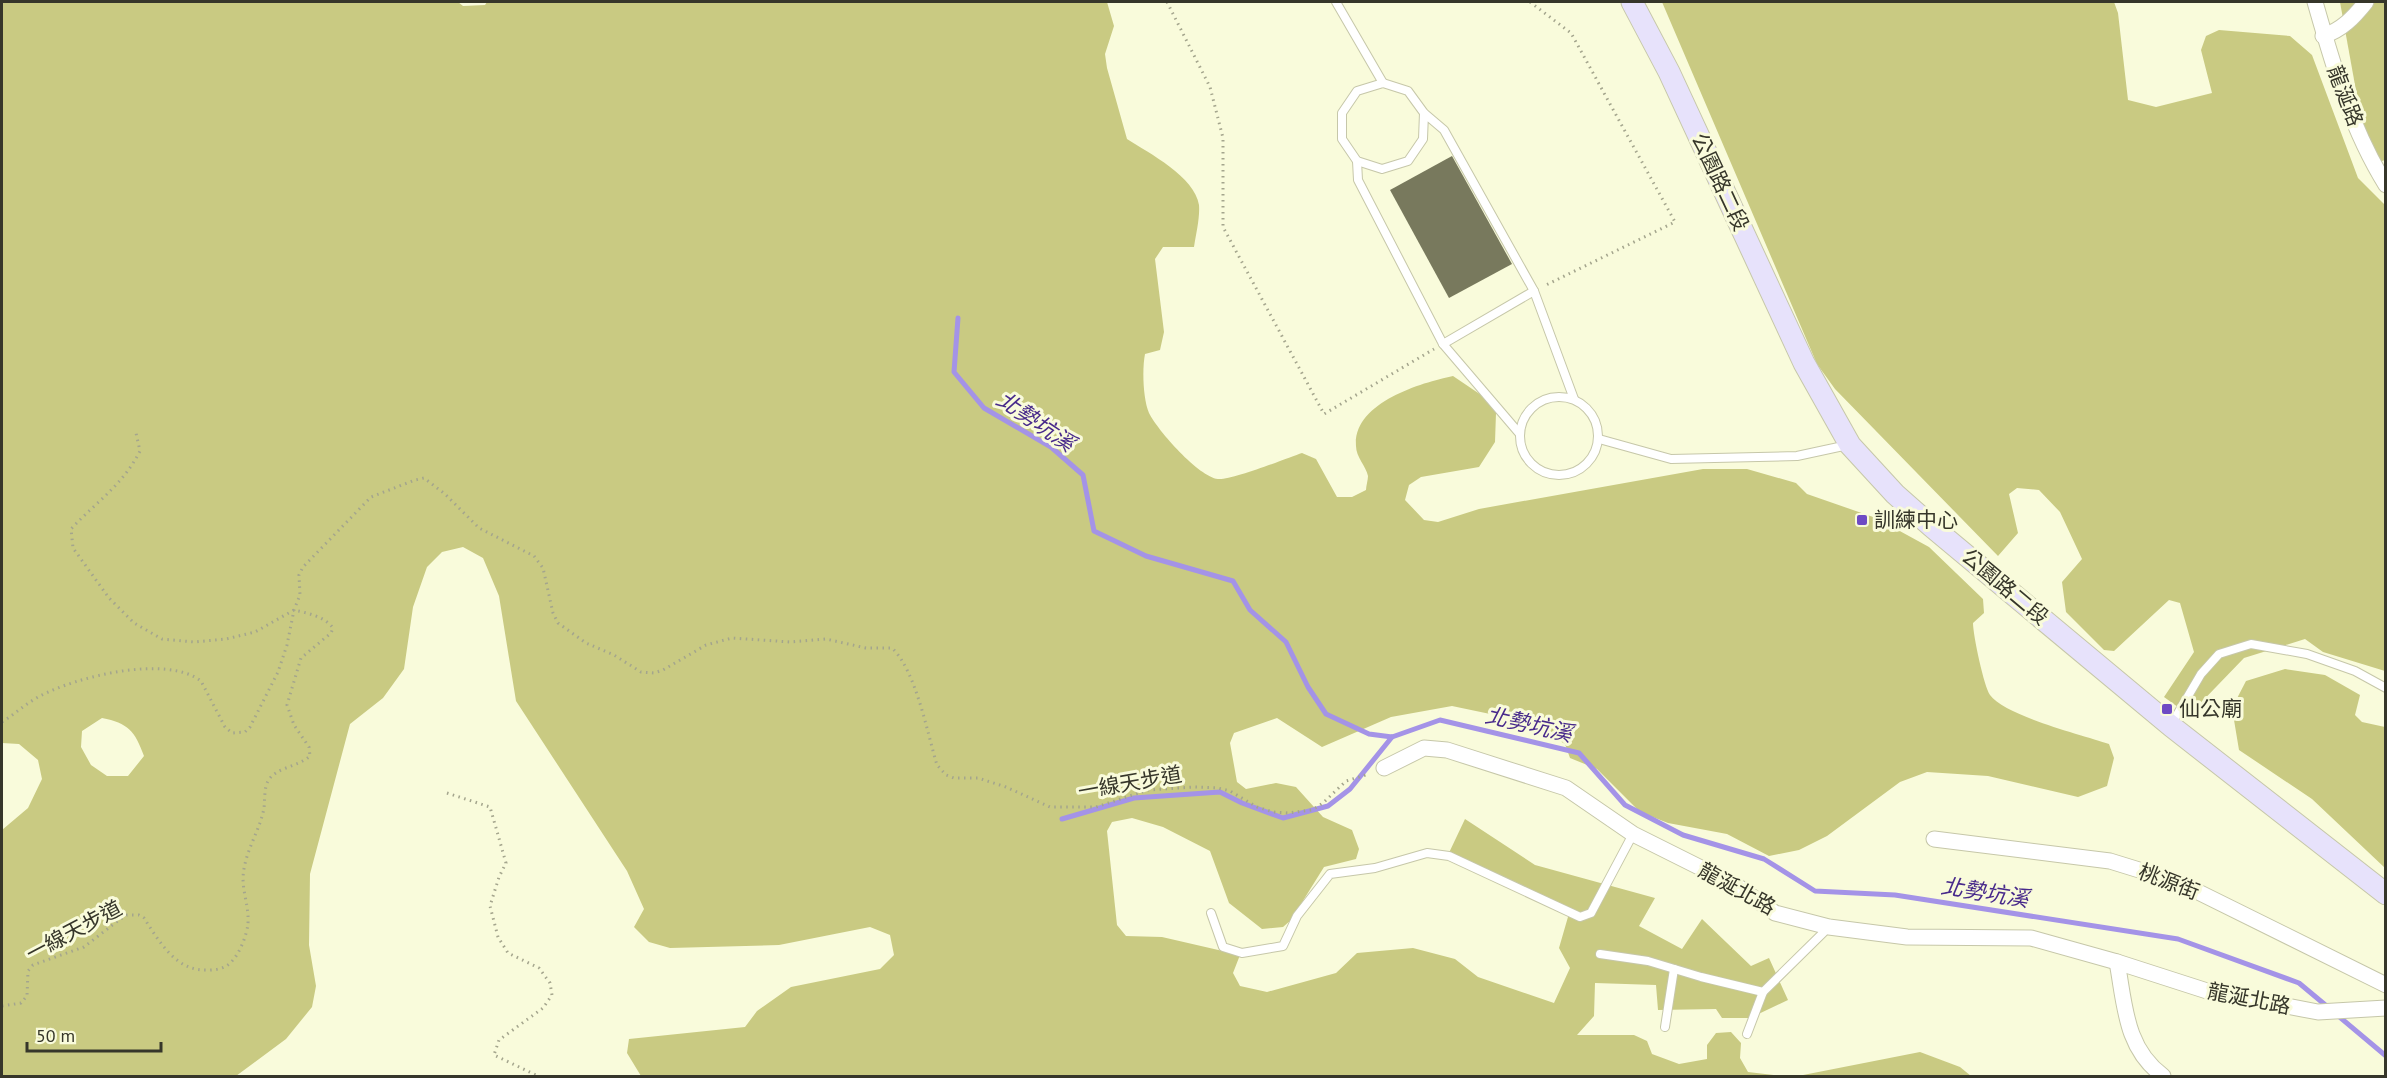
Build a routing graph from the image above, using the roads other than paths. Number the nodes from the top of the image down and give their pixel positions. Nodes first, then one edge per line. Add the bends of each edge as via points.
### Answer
1 (1336, 2) edge
2 (1632, 2) edge
3 (2315, 2) edge
4 (2366, 2) edge
5 (2323, 36) junction
6 (1383, 83) junction
7 (1424, 113) junction
8 (1357, 161) junction
9 (2385, 185) edge
10 (1534, 291) junction
11 (1443, 344) junction
12 (1574, 399) junction
13 (1519, 433) junction
14 (1599, 439) junction
15 (1850, 445) junction
16 (2385, 688) edge
17 (2171, 726) junction
18 (1384, 768) road end
19 (1633, 834) junction
20 (1934, 839) dead end
21 (2385, 894) edge
22 (1211, 913) dead end
23 (1829, 927) junction
24 (1600, 954) dead end
25 (2117, 962) junction
26 (1674, 969) junction
27 (2385, 985) edge
28 (1762, 992) junction
29 (2385, 1008) edge
30 (1665, 1027) dead end
31 (1747, 1034) dead end
32 (2163, 1077) edge

1 - 6 lane
2 - 15 main road, 公園路二段 via 1669,72 1804,363
3 - 5 street, 龍涎路
4 - 5 street via 2335,32
5 - 9 street, 龍涎路 via 2347,106
6 - 7 lane via 1408,91
6 - 8 lane via 1357,91 1342,113 1341,139
7 - 8 lane via 1424,139 1408,161 1382,169
7 - 10 lane via 1444,130
8 - 11 lane via 1358,180
10 - 11 lane
10 - 12 lane
11 - 13 lane
12 - 13 lane via 1549,397 1528,410
12 - 14 lane via 1593,415
13 - 14 lane via 1524,457 1543,473 1568,475 1589,461
14 - 15 lane via 1671,459 1797,456
15 - 17 main road, 公園路二段 via 1931,526
16 - 17 lane via 2355,671 2307,654 2251,644 2219,654 2201,674
17 - 21 main road, 公園路二段
18 - 19 street, 龍涎北路 via 1424,748 1447,750 1566,788
19 - 22 lane via 1591,913 1580,917 1449,856 1427,853 1375,868 1330,874 1297,916 1283,946 1242,953 1223,947
19 - 23 street, 龍涎北路 via 1737,886 1775,913
20 - 27 street, 桃源街 via 2110,861 2178,882
23 - 25 street, 龍涎北路 via 1907,937 2031,938
23 - 28 lane
24 - 26 lane
25 - 29 street, 龍涎北路 via 2206,991 2318,1012
25 - 32 street via 2132,1037 2149,1066
26 - 28 lane
26 - 30 lane
28 - 31 lane

